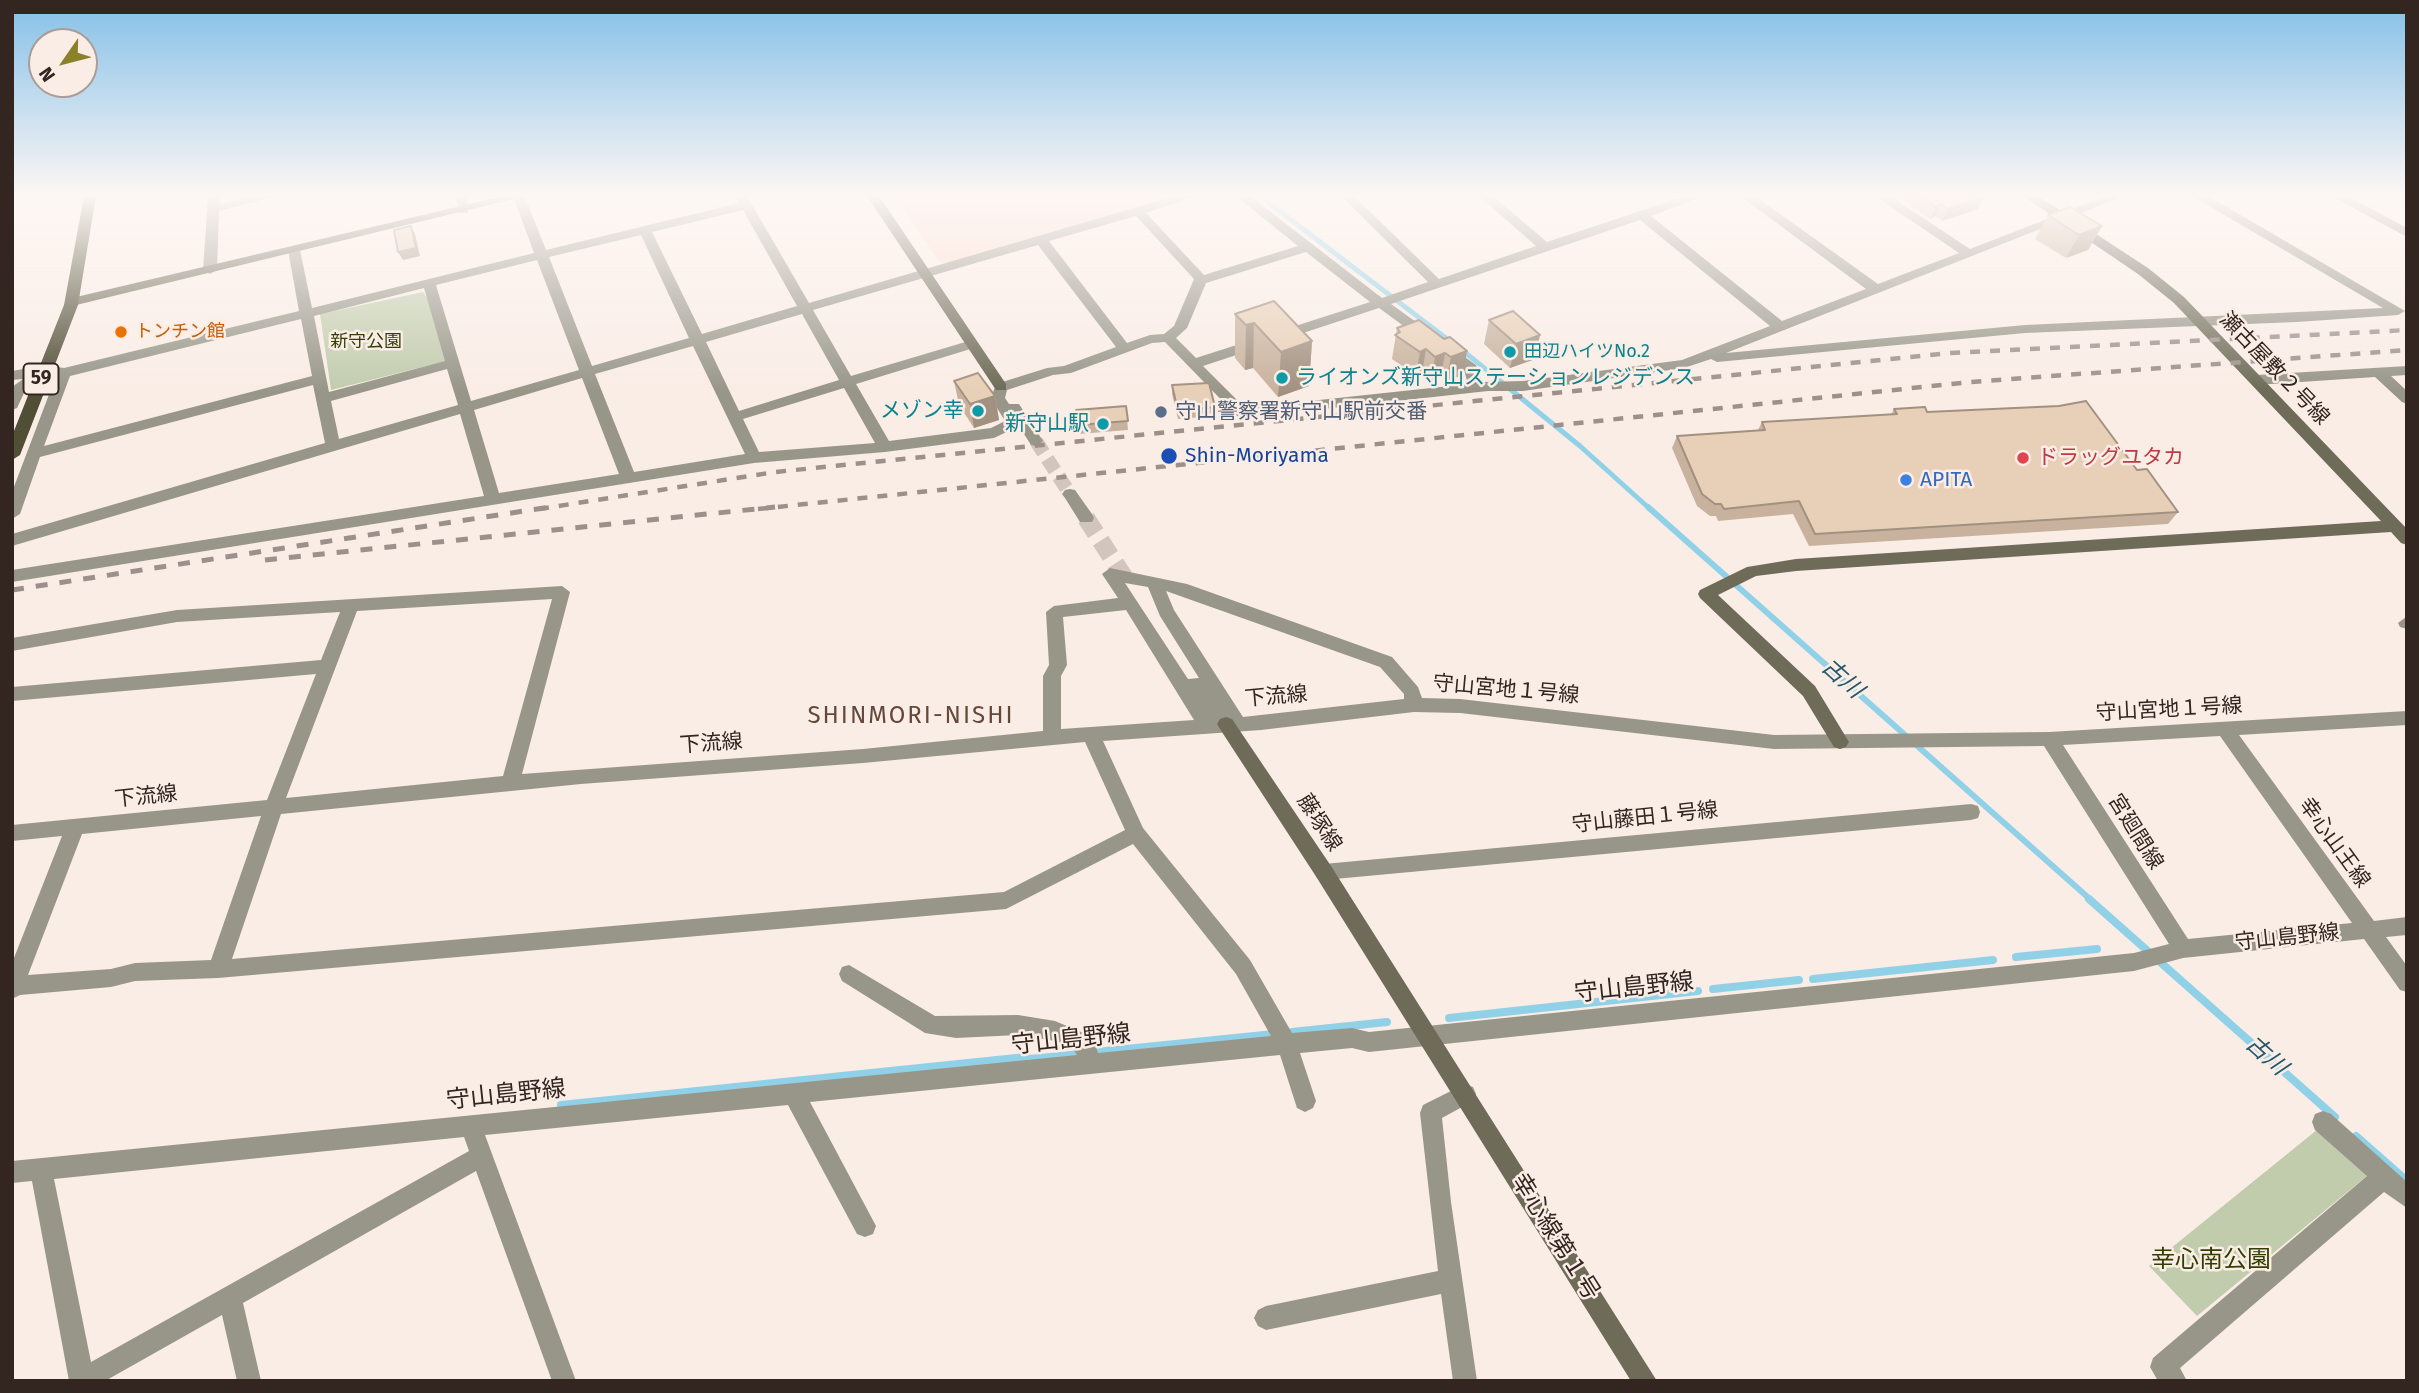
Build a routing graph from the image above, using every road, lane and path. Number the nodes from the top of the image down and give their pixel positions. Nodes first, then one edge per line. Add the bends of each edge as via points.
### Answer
1 (79, 261) edge
2 (211, 261) edge
3 (248, 261) edge
4 (296, 261) edge
5 (518, 261) edge
6 (544, 261) edge
7 (660, 261) edge
8 (779, 261) edge
9 (916, 261) edge
10 (967, 261) edge
11 (1057, 261) edge
12 (1185, 261) edge
13 (1265, 261) edge
14 (1326, 261) edge
15 (1413, 261) edge
16 (1505, 261) edge
17 (1699, 261) edge
18 (1837, 261) edge
19 (1951, 261) edge
20 (2128, 261) edge
21 (2311, 261) edge
22 (210, 270) junction
23 (924, 274) junction
24 (1201, 278) junction
25 (429, 283) junction
26 (1437, 285) junction
27 (1877, 290) junction
28 (72, 302) junction
29 (1379, 302) junction
30 (806, 308) junction
31 (307, 313) junction
32 (2199, 321) junction
33 (1780, 327) junction
34 (1168, 338) junction
35 (698, 341) junction
36 (972, 344) junction
37 (1123, 347) junction
38 (1694, 360) junction
39 (453, 363) junction
40 (1193, 364) junction
41 (45, 370) junction
42 (2407, 370) edge
43 (2379, 372) junction
44 (64, 373) junction
45 (588, 374) junction
46 (12, 376) edge
47 (319, 379) junction
48 (2256, 380) junction
49 (846, 382) junction
50 (1001, 387) junction
51 (1482, 387) junction
52 (323, 398) junction
53 (2407, 399) edge
54 (12, 405) edge
55 (467, 409) junction
56 (734, 418) junction
57 (1036, 441) tunnel mouth
58 (885, 447) junction
59 (333, 448) junction
60 (34, 454) junction
61 (12, 455) edge
62 (754, 458) junction
63 (628, 477) junction
64 (1070, 495) tunnel mouth
65 (493, 500) junction
66 (12, 514) edge
67 (1086, 518) tunnel mouth
68 (2395, 526) junction
69 (2407, 539) edge
70 (12, 540) edge
71 (12, 576) edge
72 (1154, 582) junction
73 (1128, 583) tunnel mouth
74 (1131, 603) junction
75 (349, 607) junction
76 (12, 645) edge
77 (326, 666) junction
78 (12, 694) edge
79 (1414, 705) junction
80 (2400, 719) edge
81 (1223, 724) junction
82 (2225, 729) junction
83 (1091, 735) junction
84 (2407, 735) edge
85 (1052, 737) junction
86 (2049, 739) junction
87 (1840, 743) junction
88 (510, 784) junction
89 (274, 806) junction
90 (1971, 812) dead end
91 (75, 827) junction
92 (12, 833) edge
93 (1136, 833) junction
94 (1324, 872) junction
95 (2407, 926) edge
96 (2368, 930) junction
97 (2175, 952) junction
98 (218, 969) junction
99 (849, 974) dead end
100 (2407, 983) edge
101 (13, 988) edge
102 (1427, 1036) junction
103 (1287, 1044) junction
104 (1090, 1065) junction
105 (793, 1093) junction
106 (1465, 1094) junction
107 (1305, 1101) dead end
108 (2323, 1122) dead end
109 (470, 1124) junction
110 (481, 1156) junction
111 (41, 1170) junction
112 (12, 1172) edge
113 (2385, 1177) junction
114 (2407, 1197) edge
115 (864, 1226) dead end
116 (1452, 1280) junction
117 (230, 1297) junction
118 (1266, 1318) dead end
119 (92, 1378) edge
120 (249, 1381) edge
121 (564, 1381) edge
122 (1465, 1381) edge
123 (1645, 1381) edge
124 (2175, 1381) edge

1 - 28 main road, 59
2 - 22 street
3 - 22 street
4 - 31 street
5 - 25 street
6 - 45 street
7 - 35 street
8 - 30 street
9 - 23 street
10 - 23 street
11 - 37 street
12 - 24 street
13 - 24 street
14 - 29 street
15 - 26 street
16 - 26 street
17 - 33 street
18 - 27 street
19 - 27 street
20 - 32 street, 瀬古屋敷２号線
21 - 32 street via 2398,311
22 - 28 street
23 - 30 street
23 - 36 street
24 - 34 street via 1183,322
25 - 31 street
25 - 39 street
26 - 29 street
27 - 33 street
28 - 41 main road, 59
29 - 40 street
29 - 51 street via 1471,368
30 - 35 street
30 - 49 street
31 - 44 street
31 - 47 street
32 - 38 street via 2025,329
32 - 48 street, 瀬古屋敷２号線
33 - 38 street
34 - 37 street
34 - 40 street
35 - 45 street
35 - 56 street
36 - 49 street
36 - 50 street
37 - 50 street via 1066,370
38 - 51 street via 1526,385
39 - 52 street
39 - 55 street
40 - 51 street via 1242,413
41 - 44 street
41 - 46 street
41 - 54 street via 19,388
41 - 61 main road, 59
42 - 43 street
43 - 48 street
43 - 53 street
44 - 60 street
45 - 55 street
45 - 63 street
47 - 52 street
47 - 60 street
48 - 68 street, 瀬古屋敷２号線
49 - 56 street
49 - 58 street
50 - 57 street
50 - 58 street via 998,398 1014,423 994,433
52 - 59 street
55 - 59 street
55 - 65 street
56 - 62 street
58 - 62 street
59 - 70 street
60 - 66 street
62 - 63 street
63 - 65 street
64 - 67 street
65 - 71 street
68 - 69 street, 瀬古屋敷２号線
68 - 87 street via 1810,564 1753,571 1706,594 1810,691
72 - 74 street, 守山宮地１号線 via 1110,574
72 - 79 street, 守山宮地１号線 via 1386,662 1412,692
72 - 81 street
73 - 81 street, 藤塚線
74 - 81 street
74 - 85 street via 1054,612 1058,665 1052,676
75 - 76 street via 177,616
75 - 77 street
75 - 88 street via 562,592
77 - 78 street
77 - 89 street
79 - 81 street, 下流線
79 - 87 street, 守山宮地１号線 via 1460,706 1774,742
80 - 82 street, 守山宮地１号線
80 - 84 street
81 - 83 street, 下流線
81 - 94 street, 藤塚線
82 - 86 street, 守山宮地１号線
82 - 96 street, 幸心山王線
83 - 85 street, 下流線
83 - 93 street
85 - 88 street, 下流線
86 - 87 street, 守山宮地１号線
86 - 97 street, 宮廻間線
88 - 89 street, 下流線
89 - 91 street, 下流線
89 - 98 street
90 - 94 street, 守山藤田１号線
91 - 92 street, 下流線
91 - 101 street
93 - 98 street via 1006,900
93 - 103 street via 1243,967
94 - 102 street, 藤塚線
95 - 96 street, 守山島野線
96 - 97 street, 守山島野線
96 - 100 street, 幸心山王線
97 - 102 street, 守山島野線 via 2137,964
98 - 101 street via 135,972
99 - 104 street via 932,1026 1018,1025 1080,1040 1086,1044
102 - 103 street, 守山島野線
102 - 106 street, 藤塚線
103 - 104 street, 守山島野線
103 - 107 street
104 - 105 street, 守山島野線
105 - 109 street, 守山島野線
105 - 115 street
106 - 116 street via 1432,1113
106 - 123 street, 幸心線第１号
108 - 113 street
109 - 110 street
109 - 111 street, 守山島野線
110 - 117 street
110 - 121 street
111 - 112 street, 守山島野線
111 - 119 street
113 - 114 street
113 - 124 street via 2162,1367
116 - 118 street
116 - 122 street
117 - 119 street
117 - 120 street

